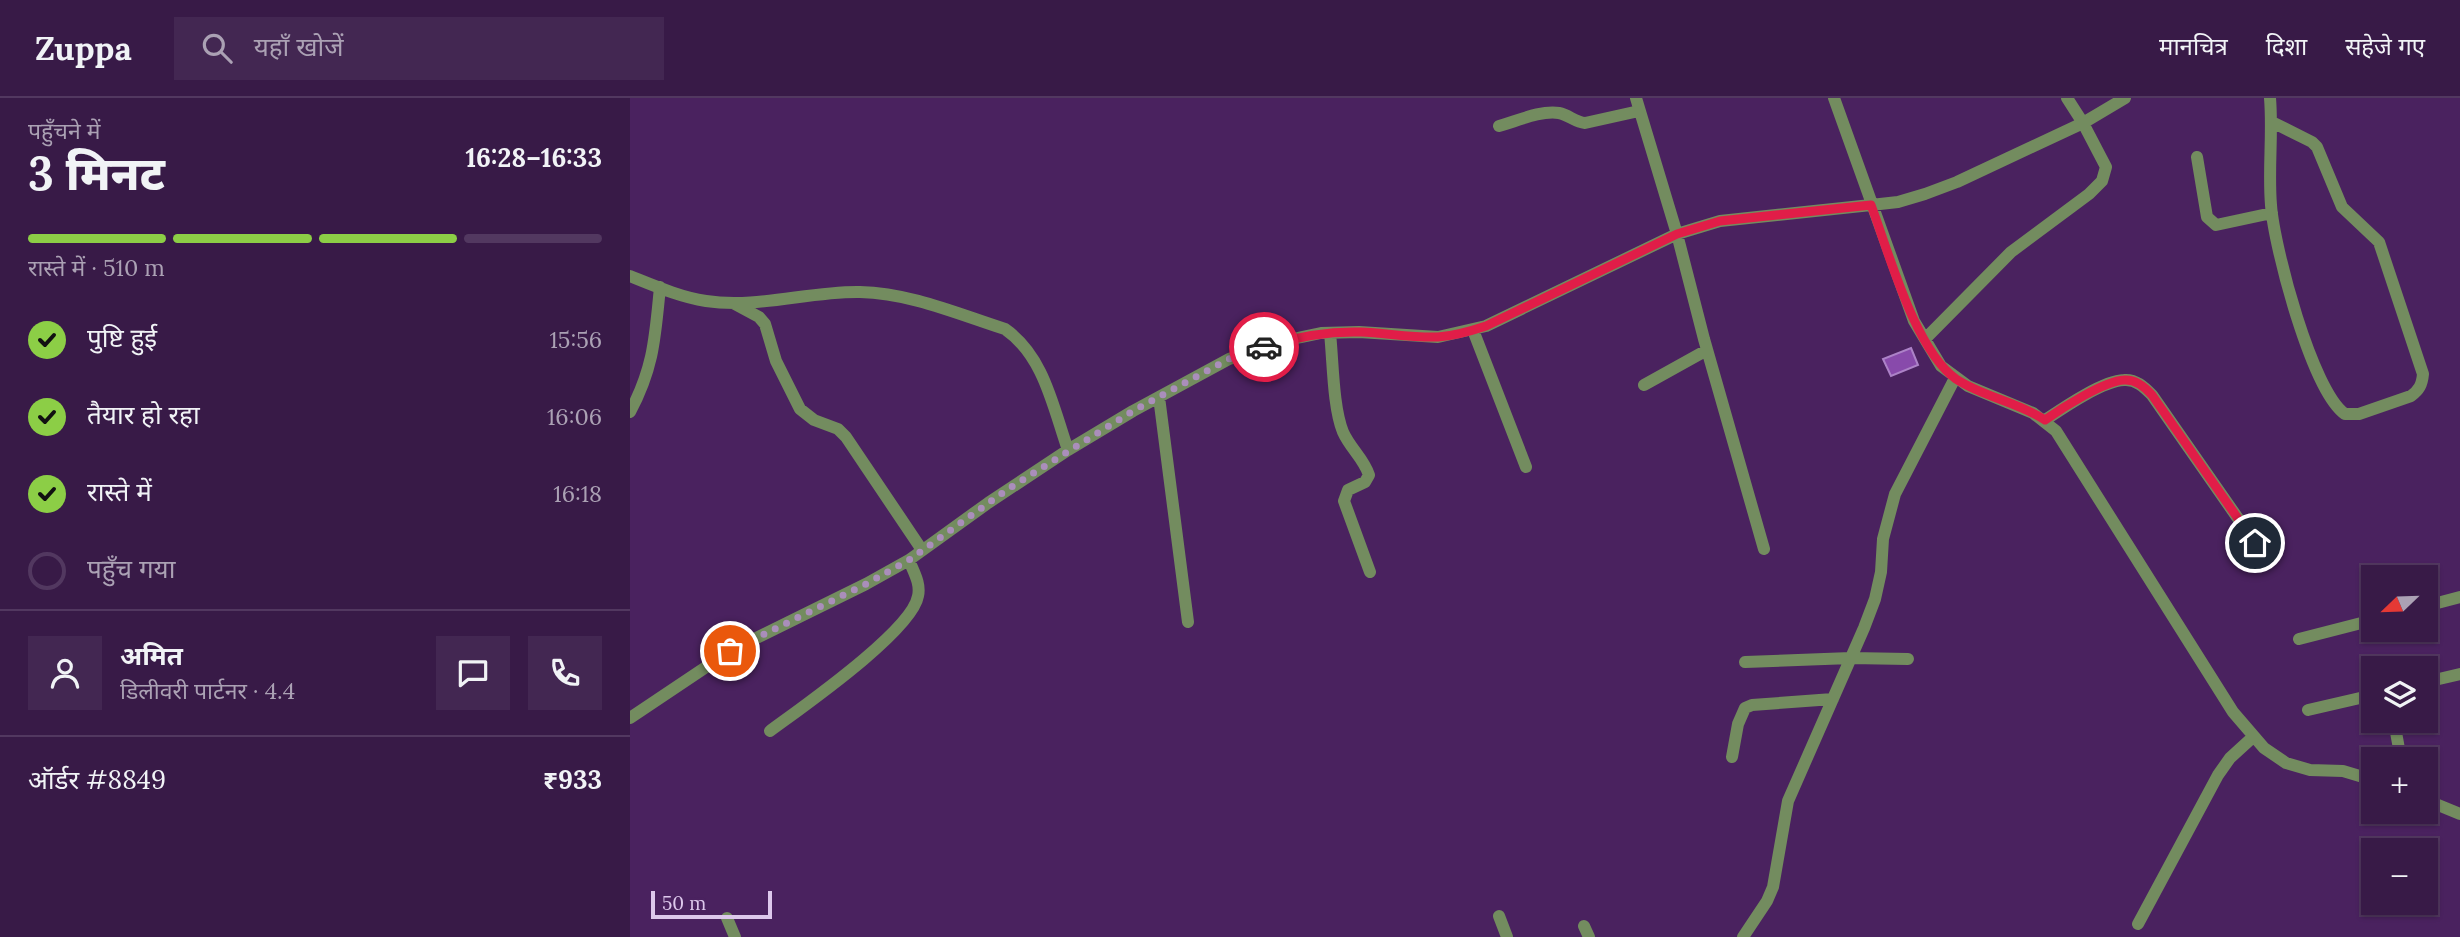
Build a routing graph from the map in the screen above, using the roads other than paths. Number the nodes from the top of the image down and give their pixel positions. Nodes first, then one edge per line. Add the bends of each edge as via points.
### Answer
1 (1834, 98) edge
2 (2067, 98) edge
3 (2125, 98) edge
4 (2270, 98) edge
5 (1638, 104) edge
6 (2272, 122) junction
7 (2083, 123) junction
8 (1499, 126) dead end
9 (2197, 157) dead end
10 (1871, 205) junction
11 (2272, 213) junction
12 (1677, 234) junction
13 (631, 277) edge
14 (660, 287) junction
15 (733, 303) junction
16 (1473, 330) junction
17 (1330, 333) junction
18 (1925, 339) junction
19 (1707, 350) junction
20 (1955, 378) junction
21 (1644, 385) dead end
22 (1159, 397) junction
23 (630, 412) edge
24 (2045, 420) junction
25 (1068, 450) junction
26 (1526, 467) dead end
27 (1764, 548) dead end
28 (922, 550) junction
29 (909, 560) junction
30 (2267, 560) dead end
31 (1370, 572) dead end
32 (2460, 597) edge
33 (2438, 603) edge
34 (1188, 622) dead end
35 (2361, 623) edge
36 (2299, 639) dead end
37 (1851, 658) junction
38 (1908, 659) dead end
39 (1745, 662) dead end
40 (2460, 674) edge
41 (2438, 679) edge
42 (2361, 698) edge
43 (1833, 699) junction
44 (2308, 710) dead end
45 (630, 718) edge
46 (770, 731) dead end
47 (2253, 737) junction
48 (1732, 757) dead end
49 (2361, 776) edge
50 (2438, 805) edge
51 (2460, 814) edge
52 (1499, 916) dead end
53 (727, 918) dead end
54 (2138, 925) dead end
55 (735, 937) edge
56 (1507, 937) edge
57 (1743, 937) edge

1 - 10 street
2 - 7 street
3 - 7 street
4 - 6 street
5 - 8 street via 1585,123 1547,113
5 - 12 street
6 - 11 street
6 - 11 street via 2317,147 2342,207 2379,242 2423,374 2411,396 2359,414 2339,410 2296,316
7 - 10 street via 1926,194
7 - 18 street via 2106,167 2102,181 2011,252
9 - 11 street via 2210,222 2216,225
10 - 12 street via 1720,221
10 - 18 street
12 - 16 street
12 - 19 street
13 - 14 street
14 - 15 street via 687,298
14 - 23 street via 649,371
15 - 25 street via 849,293 891,295 1005,329 1018,338 1040,370
15 - 28 street via 765,324 776,361 800,409 846,437
16 - 17 street via 1438,337
16 - 26 street
17 - 22 street via 1283,341 1229,359
17 - 31 street via 1339,419 1369,475 1348,490 1344,501
18 - 20 street via 1941,366
19 - 21 street
19 - 27 street
20 - 24 street
20 - 37 street via 1895,494 1875,599
22 - 25 street
22 - 34 street
24 - 30 street via 2070,402 2113,383 2135,381 2152,395
24 - 47 street
25 - 28 street
28 - 29 street
29 - 45 street via 730,651
29 - 46 street via 918,581 913,608 870,654
32 - 33 street
35 - 36 street
37 - 38 street
37 - 39 street
37 - 43 street
40 - 41 street
42 - 44 street
43 - 48 street via 1745,708
43 - 57 street via 1788,801 1773,887
47 - 49 street via 2286,763
47 - 54 street via 2218,775
50 - 51 street
52 - 56 street
53 - 55 street

